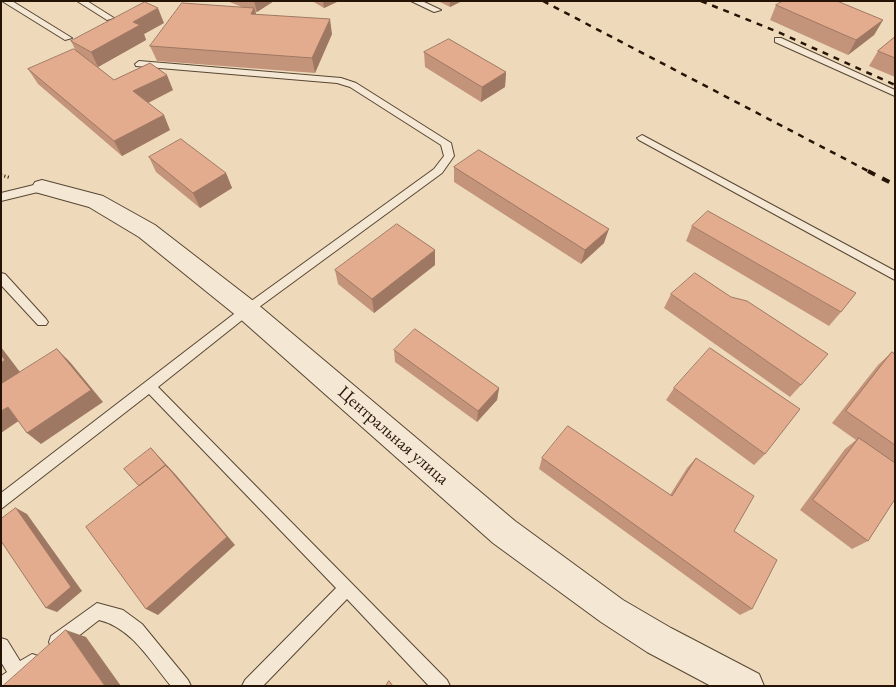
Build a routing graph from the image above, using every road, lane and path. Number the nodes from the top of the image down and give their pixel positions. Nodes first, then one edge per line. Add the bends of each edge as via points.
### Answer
1 (6, 1) edge
2 (81, 1) edge
3 (415, 1) edge
4 (438, 10) dead end
5 (110, 18) edge
6 (68, 38) dead end
7 (778, 40) dead end
8 (139, 64) dead end
9 (895, 93) edge
10 (642, 138) dead end
11 (42, 187) joint
12 (1, 197) edge
13 (895, 276) edge
14 (1, 277) edge
15 (247, 310) junction
16 (42, 322) dead end
17 (150, 387) junction
18 (1, 502) edge
19 (347, 588) junction
20 (1, 646) edge
21 (17, 673) junction
22 (2, 686) edge
23 (182, 686) edge
24 (251, 686) edge
25 (441, 686) edge
26 (747, 686) edge

1 - 6 lane
2 - 5 lane
3 - 4 lane
7 - 9 lane
8 - 15 lane via 338,80 353,85 446,143 449,156 438,171
10 - 13 lane
11 - 12 lane
11 - 15 street, Центральная улица via 96,201 147,231
14 - 16 lane
15 - 17 lane
15 - 26 street, Центральная улица via 504,532 612,611 659,640
17 - 18 lane
17 - 19 lane
19 - 24 lane
19 - 25 lane
20 - 21 lane
21 - 22 lane
21 - 23 lane via 97,611 117,616 136,630

